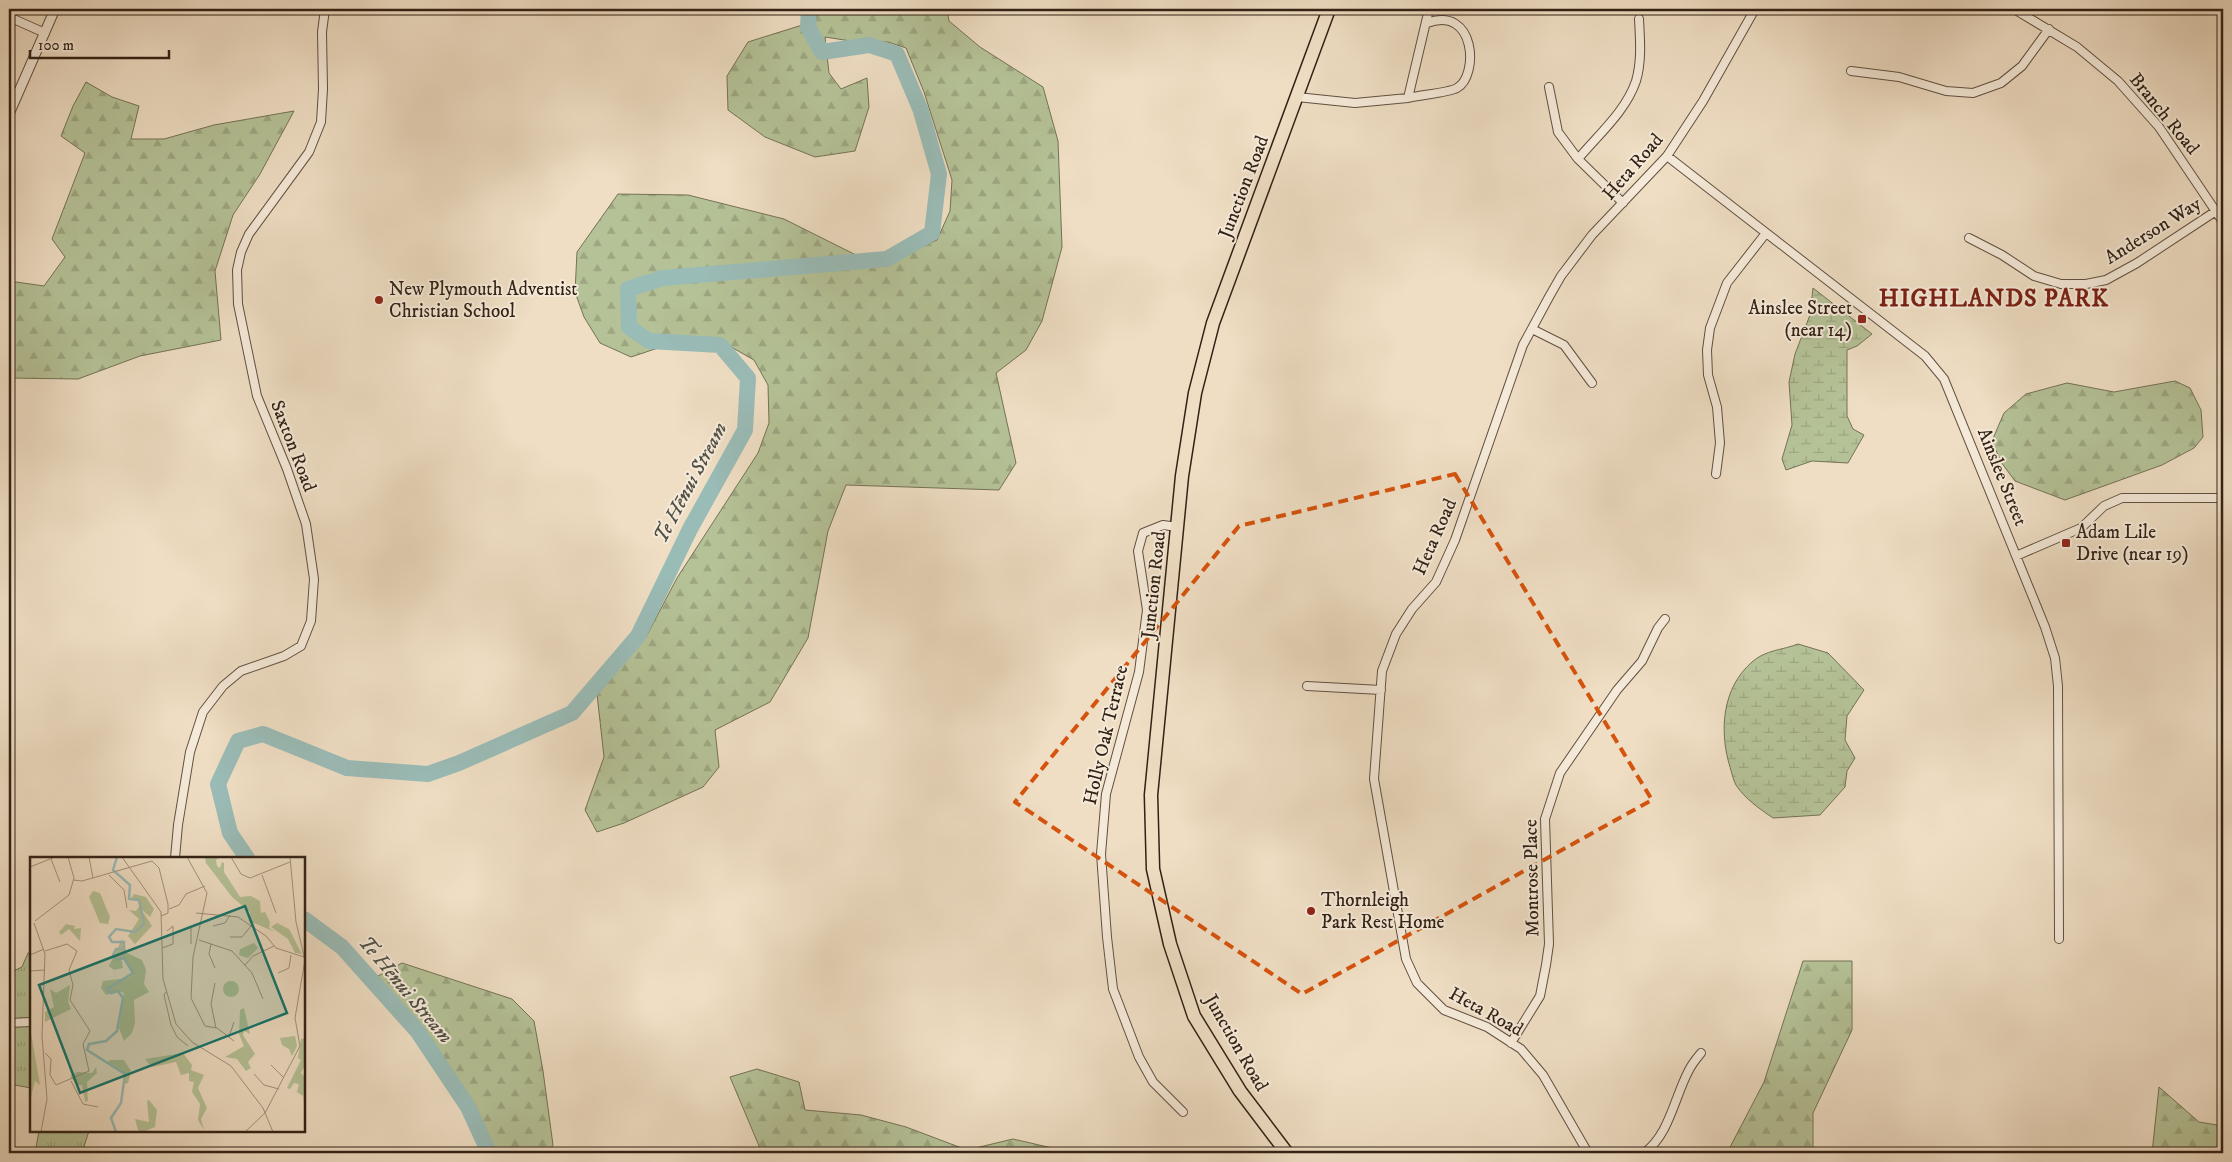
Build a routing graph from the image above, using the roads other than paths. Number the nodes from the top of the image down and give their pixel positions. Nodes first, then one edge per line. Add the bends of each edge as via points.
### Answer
1 (55, 9) edge
2 (325, 9) edge
3 (1329, 9) edge
4 (1429, 9) edge
5 (1755, 9) edge
6 (2014, 9) edge
7 (9, 17) edge
8 (1639, 19) dead end
9 (1427, 23) junction
10 (2049, 29) junction
11 (44, 33) junction
12 (1851, 71) dead end
13 (1548, 87) dead end
14 (1297, 97) junction
15 (1408, 98) junction
16 (9, 114) edge
17 (1667, 156) junction
18 (1578, 159) junction
19 (1624, 203) junction
20 (2216, 211) junction
21 (2223, 222) edge
22 (1766, 232) junction
23 (1969, 238) dead end
24 (1532, 329) junction
25 (1592, 383) dead end
26 (1716, 474) dead end
27 (2223, 498) edge
28 (1178, 527) junction
29 (2016, 556) junction
30 (1665, 619) dead end
31 (1307, 686) dead end
32 (1381, 690) junction
33 (175, 857) edge
34 (2060, 939) dead end
35 (9, 1022) edge
36 (30, 1022) edge
37 (1511, 1043) junction
38 (1701, 1053) dead end
39 (1183, 1112) dead end
40 (1287, 1153) edge
41 (1588, 1153) edge
42 (1644, 1153) edge

1 - 11 street
2 - 33 street, Saxton Road via 321,122 308,152 249,234 240,252 237,270 238,304 256,396 306,524 314,579 311,621 301,646 284,656 241,671 223,686 203,712 190,752
3 - 14 highway, Junction Road
4 - 9 street
5 - 17 street, Heta Road via 1703,101
6 - 10 street, Branch Road
7 - 11 street
8 - 18 street via 1640,54 1633,88 1626,102
9 - 15 street
9 - 15 street via 1441,20 1460,25 1470,51 1465,80 1456,89
10 - 12 street via 2022,66 2001,83 1973,93 1946,91 1899,77
10 - 20 street, Branch Road via 2118,81 2159,126
11 - 16 street
13 - 18 street via 1558,132
14 - 15 street via 1355,103
14 - 28 highway, Junction Road via 1213,323 1195,393
17 - 19 street, Heta Road
17 - 22 street, Ainslee Street
18 - 19 street
19 - 24 street, Heta Road via 1577,254
20 - 21 street, Branch Road
20 - 23 street, Anderson Way via 2137,263 2106,280 2086,284 2061,284 2034,276
22 - 26 street via 1727,283 1710,328 1708,375 1717,407 1720,443
22 - 29 street, Ainslee Street via 1925,356 1939,372
24 - 25 street via 1564,345
24 - 32 street, Heta Road via 1523,345 1455,540 1436,582 1412,609 1396,634 1382,671
27 - 29 street via 2122,498 2104,506 2081,528
28 - 39 street, Holly Oak Terrace via 1163,525 1143,532 1138,551 1147,610 1139,672 1106,794 1100,854 1113,989 1139,1057 1153,1082
28 - 40 highway, Junction Road via 1152,795 1154,870 1170,944 1194,1016 1240,1090
29 - 34 street, Ainslee Street via 2051,643 2057,672
30 - 37 street, Montrose Place via 1642,661 1617,690 1560,773 1550,800 1545,819 1549,944 1546,965 1540,996
31 - 32 street
32 - 37 street, Heta Road via 1374,779 1406,959 1417,983 1444,1010 1487,1027
35 - 36 street
37 - 41 street, Heta Road via 1543,1075
38 - 42 street via 1688,1072 1653,1147

